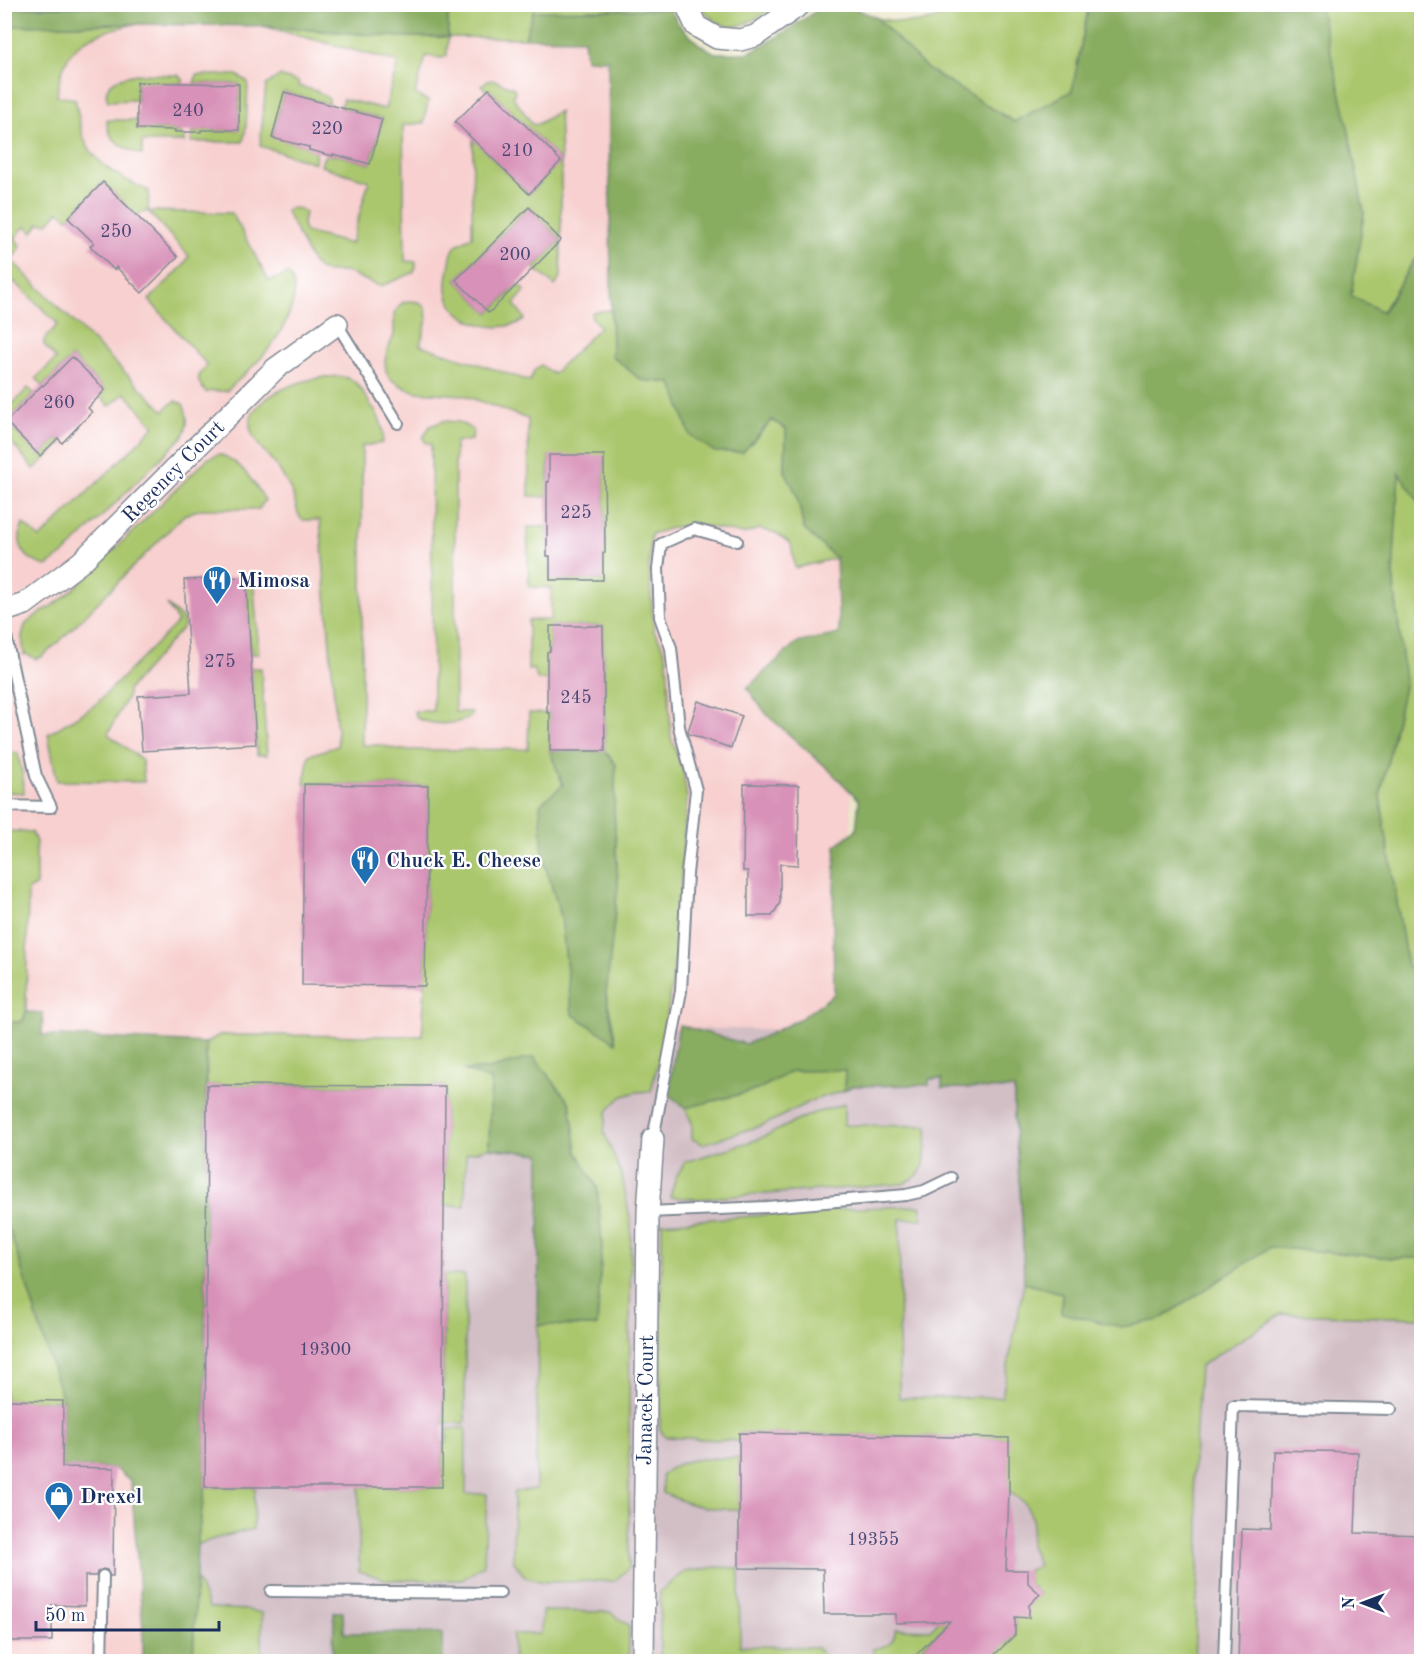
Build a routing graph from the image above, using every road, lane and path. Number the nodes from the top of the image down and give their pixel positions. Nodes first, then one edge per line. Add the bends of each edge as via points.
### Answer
1 (686, 4) edge
2 (801, 4) edge
3 (337, 324) joint
4 (398, 423) dead end
5 (738, 541) dead end
6 (4, 611) edge
7 (4, 622) edge
8 (4, 806) edge
9 (652, 1139) joint
10 (951, 1178) dead end
11 (648, 1212) junction
12 (1391, 1409) dead end
13 (103, 1576) dead end
14 (271, 1591) dead end
15 (500, 1593) dead end
16 (101, 1662) edge
17 (643, 1662) edge
18 (1224, 1662) edge

1 - 2 street via 696,26 717,38 740,40 755,36
3 - 4 lane
3 - 6 street, Regency Court via 275,369 81,562 25,604
5 - 9 lane via 694,529 661,544 660,617 671,648 679,727 696,790 681,991
7 - 8 lane via 36,776 51,807
9 - 11 street, Janacek Court
10 - 11 lane via 906,1195
11 - 17 street, Janacek Court
12 - 18 lane via 1233,1406
13 - 16 lane
14 - 15 lane

